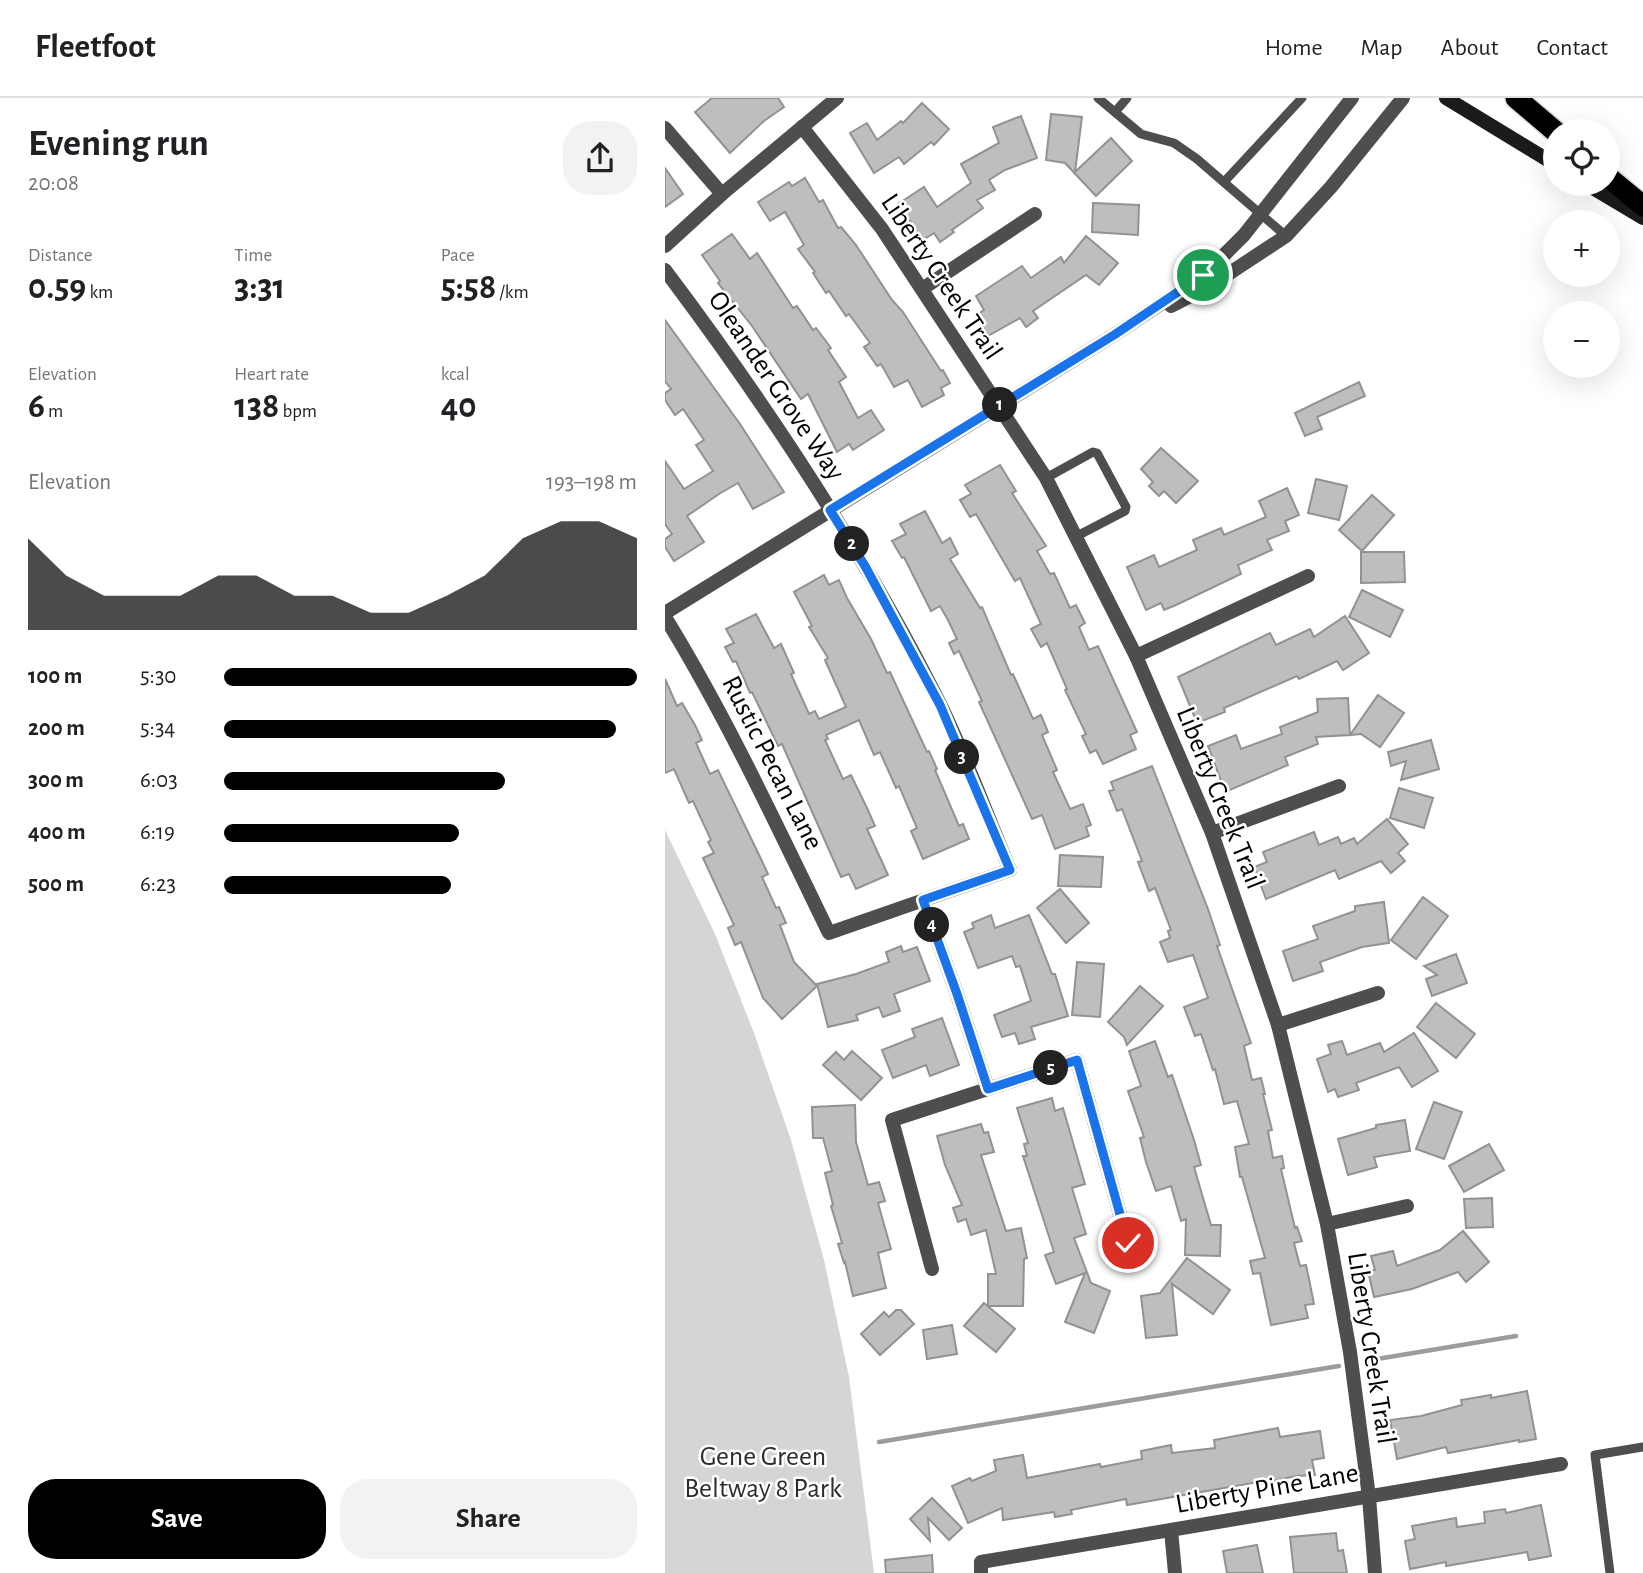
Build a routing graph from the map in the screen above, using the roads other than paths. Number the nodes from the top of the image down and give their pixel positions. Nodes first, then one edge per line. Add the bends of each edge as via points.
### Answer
1 (837, 98) edge
2 (1098, 98) edge
3 (1127, 98) edge
4 (1302, 98) edge
5 (1352, 98) edge
6 (1403, 98) edge
7 (1446, 98) edge
8 (1516, 98) edge
9 (1115, 113) junction
10 (1543, 121) edge
11 (802, 127) junction
12 (665, 128) edge
13 (1543, 157) edge
14 (1224, 182) junction
15 (1620, 187) edge
16 (722, 194) junction
17 (1606, 196) edge
18 (1643, 206) edge
19 (1035, 214) dead end
20 (1261, 214) junction
21 (1643, 218) edge
22 (1286, 236) junction
23 (665, 246) edge
24 (665, 270) edge
25 (922, 289) junction
26 (1114, 335) junction
27 (998, 406) junction
28 (1046, 478) junction
29 (830, 510) junction
30 (1077, 536) junction
31 (1308, 576) dead end
32 (665, 615) edge
33 (1136, 656) junction
34 (1339, 786) dead end
35 (1212, 833) junction
36 (923, 900) junction
37 (1378, 993) dead end
38 (1278, 1025) junction
39 (988, 1089) junction
40 (1407, 1206) dead end
41 (1327, 1224) junction
42 (1128, 1243) dead end
43 (932, 1269) dead end
44 (1643, 1447) edge
45 (1561, 1464) dead end
46 (1369, 1497) junction
47 (1171, 1530) junction
48 (981, 1568) edge
49 (1175, 1573) edge
50 (1375, 1573) edge
51 (1610, 1573) edge

1 - 11 street
2 - 9 lane
3 - 9 lane
4 - 14 lane
5 - 20 street
6 - 22 street
7 - 13 main road
8 - 10 highway
9 - 14 lane via 1141,134 1174,143
11 - 16 street
11 - 25 street, Liberty Creek Trail via 882,229
12 - 16 street
14 - 20 lane
15 - 18 highway
16 - 23 street
17 - 21 main road
19 - 25 street
20 - 22 lane
20 - 26 street via 1203,275
22 - 26 street via 1210,286
24 - 29 street, Oleander Grove Way via 725,351
25 - 27 street, Liberty Creek Trail
26 - 27 street
27 - 28 street, Liberty Creek Trail
27 - 29 street
28 - 30 street, Liberty Creek Trail
28 - 30 lane via 1097,453 1126,507
29 - 32 street
29 - 36 street, Oleander Grove Way via 940,705 1010,870
30 - 33 street, Liberty Creek Trail
31 - 33 street
32 - 36 street, Rustic Pecan Lane via 769,808 829,933
33 - 35 street, Liberty Creek Trail
34 - 35 street
35 - 38 street, Liberty Creek Trail
36 - 39 street
37 - 38 street
38 - 41 street, Liberty Creek Trail
39 - 42 street via 1077,1060
39 - 43 street via 892,1120
40 - 41 street
41 - 46 street, Liberty Creek Trail
44 - 51 lane via 1595,1455
45 - 46 street, Liberty Pine Lane
46 - 47 street, Liberty Pine Lane
46 - 50 street, Liberty Creek Trail
47 - 48 street, Liberty Pine Lane
47 - 49 street

